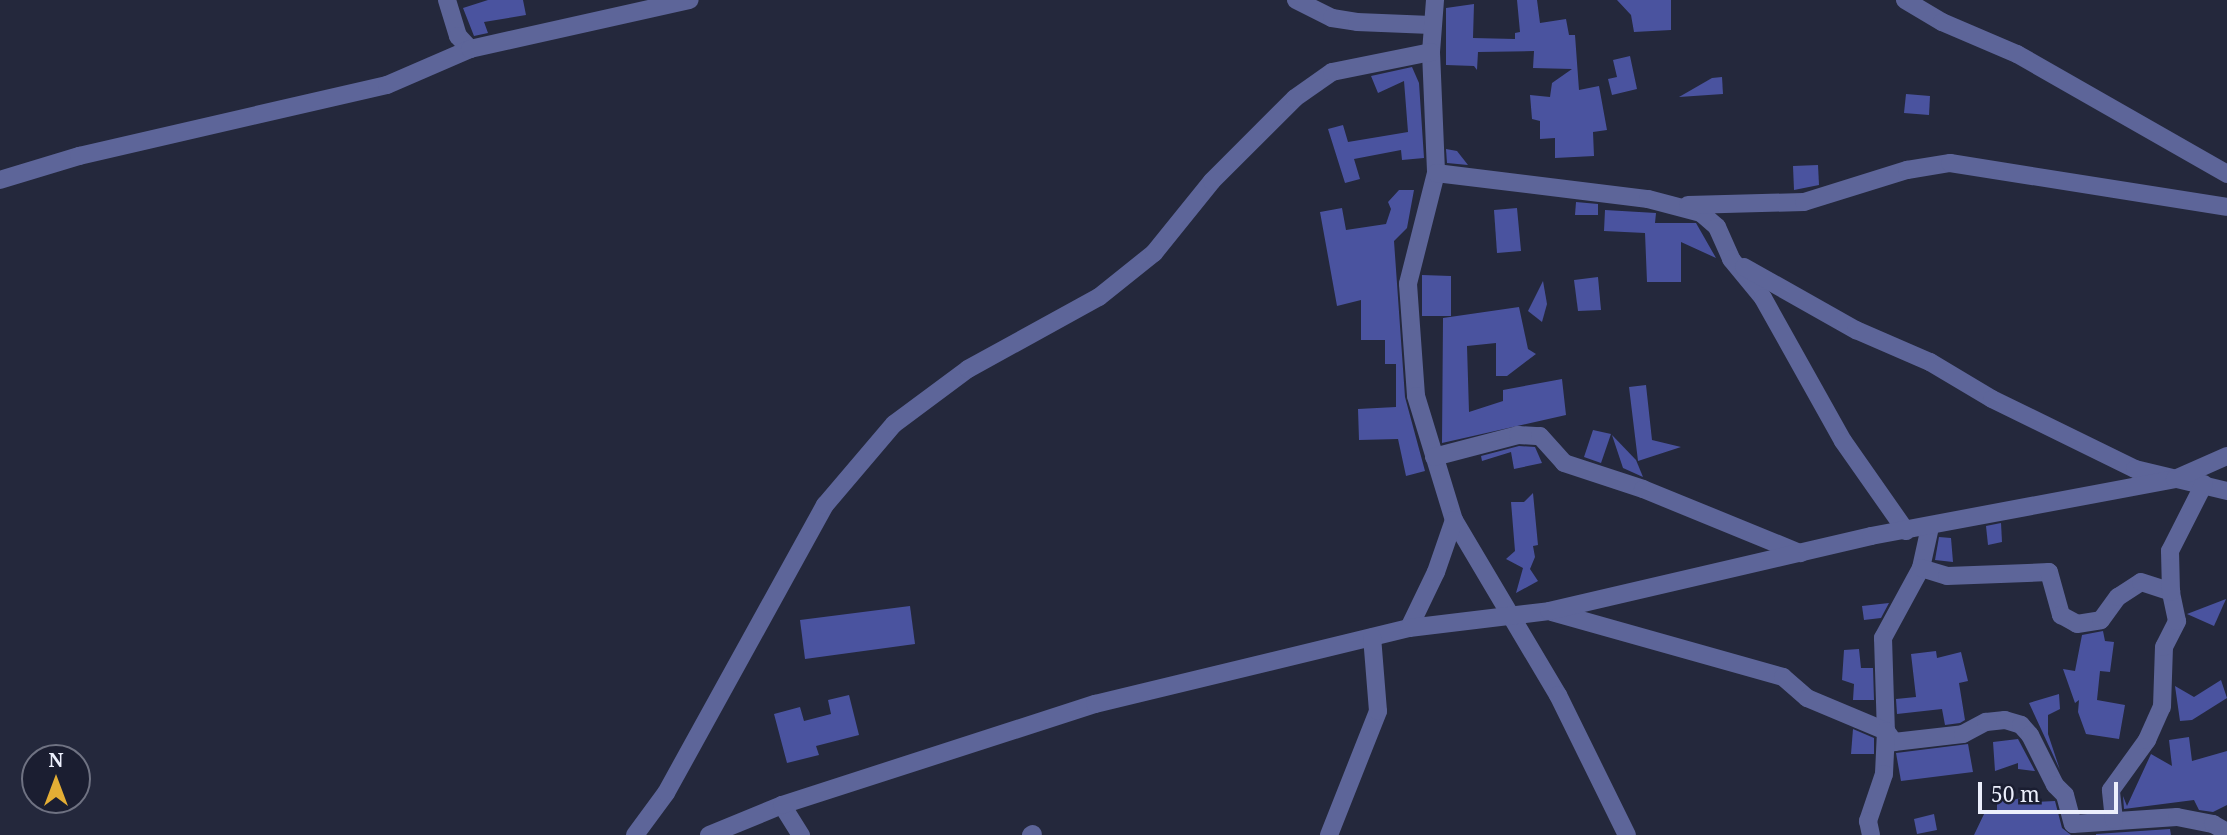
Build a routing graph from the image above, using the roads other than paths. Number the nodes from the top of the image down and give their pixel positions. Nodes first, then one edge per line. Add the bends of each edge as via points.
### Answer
1 (447, 0) edge
2 (690, 0) edge
3 (1296, 0) edge
4 (1435, 0) edge
5 (1905, 0) edge
6 (1431, 25) junction
7 (471, 48) junction
8 (1431, 52) junction
9 (1436, 173) junction
10 (2227, 174) edge
11 (0, 180) edge
12 (1667, 205) junction
13 (2227, 207) edge
14 (1731, 259) junction
15 (2227, 456) edge
16 (1434, 457) junction
17 (2175, 479) junction
18 (2204, 484) junction
19 (2227, 491) edge
20 (1454, 520) junction
21 (1930, 527) junction
22 (1906, 531) junction
23 (1800, 553) junction
24 (1921, 568) junction
25 (2171, 592) junction
26 (1549, 611) junction
27 (1510, 615) junction
28 (1409, 628) junction
29 (1372, 637) junction
30 (1886, 731) junction
31 (782, 805) junction
32 (2114, 820) junction
33 (2227, 832) edge
34 (635, 835) edge
35 (709, 835) edge
36 (801, 835) edge
37 (1329, 835) edge
38 (1627, 835) edge
39 (1871, 835) edge

1 - 7 street via 458,36
2 - 7 street
3 - 6 street via 1321,13 1357,22
4 - 6 street
5 - 10 street via 1942,22 2017,54
6 - 8 street
7 - 11 street via 361,93 92,152
8 - 9 street
8 - 34 street via 1332,72 1295,98 1239,153 1136,268 1099,297 968,369 894,425 825,505 666,793
9 - 12 street
9 - 16 street via 1408,284 1416,396
12 - 13 street via 1804,202 1950,163
12 - 14 street via 1701,213 1717,227
14 - 17 street via 1824,313 1930,362 1993,399 2135,469
14 - 22 street via 1763,298 1843,441
15 - 17 street
16 - 20 street
16 - 23 street via 1518,435 1540,436 1564,463 1643,489
17 - 18 street
17 - 21 street
18 - 19 street
18 - 25 street via 2170,551
20 - 27 street
20 - 28 street
21 - 22 street
21 - 24 street
22 - 23 street
23 - 26 street
24 - 25 street via 1947,576 2049,572 2061,615 2077,624 2101,620 2119,597 2141,582
24 - 30 street via 1883,638
25 - 32 street via 2177,621 2164,647 2162,707 2147,740 2111,790
26 - 27 street
26 - 30 street via 1783,677 1807,698
27 - 28 street
27 - 38 street via 1559,695
28 - 29 street
29 - 31 street via 1096,704
29 - 37 street via 1378,711
30 - 32 street via 1894,742 1963,734 1986,722 2021,724 2065,795 2073,824
30 - 39 street via 1884,775 1868,821
31 - 35 street
31 - 36 street
32 - 33 street via 2177,817 2213,824

